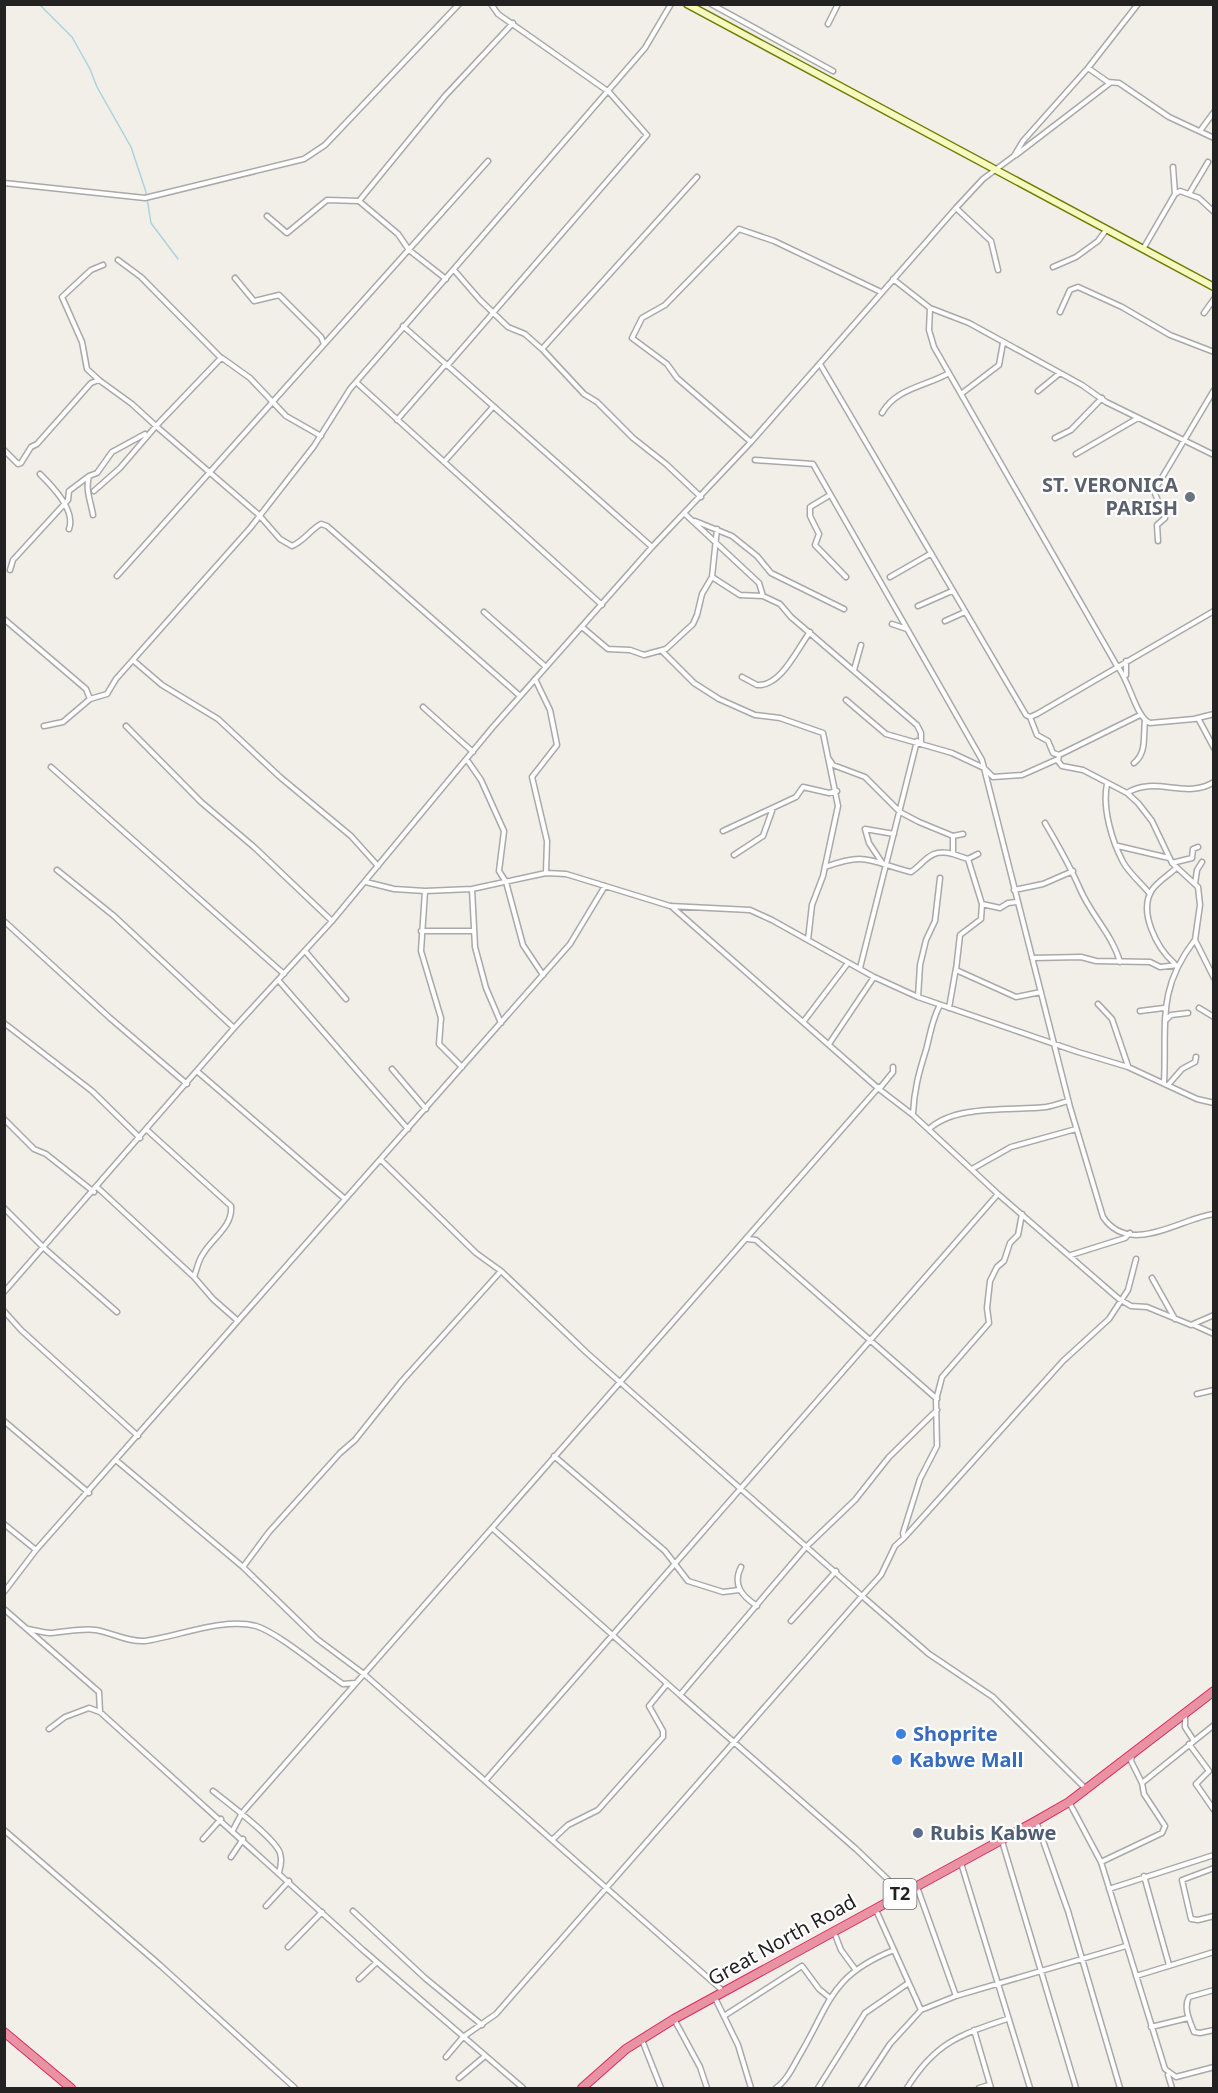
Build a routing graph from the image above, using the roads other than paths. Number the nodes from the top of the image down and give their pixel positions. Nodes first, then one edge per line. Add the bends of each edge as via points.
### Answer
1 (459, 4) edge
2 (491, 4) edge
3 (671, 4) edge
4 (687, 4) edge
5 (711, 4) edge
6 (838, 4) edge
7 (1138, 4) edge
8 (513, 23) junction
9 (828, 24) dead end
10 (1088, 68) junction
11 (833, 70) dead end
12 (1111, 83) junction
13 (609, 92) junction
14 (1214, 112) edge
15 (1200, 131) junction
16 (1214, 138) edge
17 (1014, 156) junction
18 (488, 161) dead end
19 (1208, 162) dead end
20 (1173, 167) dead end
21 (997, 170) junction
22 (697, 177) dead end
23 (4, 183) edge
24 (1175, 194) junction
25 (1189, 194) junction
26 (359, 201) junction
27 (956, 208) junction
28 (1214, 212) edge
29 (267, 216) dead end
30 (1106, 230) junction
31 (1142, 249) junction
32 (409, 250) junction
33 (118, 260) dead end
34 (103, 265) dead end
35 (1053, 267) dead end
36 (454, 270) junction
37 (998, 270) dead end
38 (235, 278) dead end
39 (446, 279) junction
40 (893, 279) junction
41 (1214, 287) edge
42 (881, 292) junction
43 (1214, 298) edge
44 (930, 308) junction
45 (494, 312) junction
46 (1060, 312) dead end
47 (1204, 313) dead end
48 (403, 326) junction
49 (1003, 343) junction
50 (324, 344) junction
51 (542, 349) junction
52 (1214, 352) edge
53 (221, 358) junction
54 (820, 364) junction
55 (446, 365) junction
56 (949, 373) junction
57 (1060, 373) junction
58 (99, 380) junction
59 (356, 382) junction
60 (1214, 390) edge
61 (1038, 391) dead end
62 (962, 394) junction
63 (1102, 398) junction
64 (272, 402) junction
65 (492, 408) junction
66 (882, 413) dead end
67 (1139, 417) junction
68 (397, 420) junction
69 (156, 426) junction
70 (148, 432) junction
71 (321, 436) junction
72 (1055, 438) dead end
73 (1184, 439) junction
74 (750, 442) junction
75 (4, 450) edge
76 (1076, 454) dead end
77 (1214, 455) edge
78 (755, 460) dead end
79 (444, 462) junction
80 (210, 473) junction
81 (40, 474) dead end
82 (89, 476) junction
83 (94, 491) dead end
84 (830, 495) junction
85 (701, 497) junction
86 (64, 504) junction
87 (685, 514) junction
88 (93, 515) dead end
89 (259, 515) junction
90 (692, 520) junction
91 (69, 529) dead end
92 (717, 529) junction
93 (1158, 541) dead end
94 (716, 542) junction
95 (652, 547) junction
96 (930, 554) junction
97 (10, 570) dead end
98 (117, 576) dead end
99 (712, 577) junction
100 (846, 577) dead end
101 (891, 577) dead end
102 (952, 591) junction
103 (764, 596) junction
104 (602, 605) junction
105 (918, 606) dead end
106 (844, 609) dead end
107 (1214, 611) edge
108 (484, 612) dead end
109 (964, 612) junction
110 (4, 619) edge
111 (945, 621) dead end
112 (892, 624) dead end
113 (582, 627) junction
114 (908, 629) junction
115 (810, 632) junction
116 (861, 645) dead end
117 (662, 651) junction
118 (134, 661) junction
119 (1126, 661) junction
120 (1117, 666) junction
121 (546, 667) junction
122 (854, 670) junction
123 (1126, 676) junction
124 (742, 677) dead end
125 (535, 679) junction
126 (520, 696) junction
127 (90, 699) junction
128 (846, 700) dead end
129 (423, 707) dead end
130 (1214, 714) edge
131 (1140, 715) junction
132 (1030, 717) junction
133 (1198, 718) junction
134 (1145, 721) junction
135 (44, 726) dead end
136 (126, 726) dead end
137 (919, 742) junction
138 (1214, 748) edge
139 (473, 752) junction
140 (1059, 757) junction
141 (829, 759) junction
142 (467, 760) junction
143 (1134, 764) dead end
144 (51, 767) dead end
145 (984, 768) junction
146 (1214, 782) edge
147 (1107, 784) junction
148 (837, 791) junction
149 (1127, 793) junction
150 (772, 808) junction
151 (900, 812) junction
152 (1045, 823) dead end
153 (723, 831) dead end
154 (894, 834) junction
155 (963, 834) dead end
156 (953, 836) junction
157 (1118, 846) junction
158 (1198, 847) dead end
159 (978, 854) dead end
160 (734, 855) dead end
161 (952, 855) junction
162 (1169, 858) junction
163 (1192, 858) junction
164 (968, 859) junction
165 (1202, 862) dead end
166 (1172, 863) junction
167 (885, 864) junction
168 (378, 866) junction
169 (825, 867) junction
170 (1198, 867) junction
171 (1176, 868) junction
172 (57, 870) dead end
173 (1073, 871) junction
174 (546, 873) junction
175 (940, 878) dead end
176 (366, 882) junction
177 (506, 882) junction
178 (1195, 884) junction
179 (605, 886) junction
180 (472, 889) junction
181 (1014, 890) junction
182 (425, 891) junction
183 (1150, 894) junction
184 (1017, 902) junction
185 (982, 904) junction
186 (670, 906) junction
187 (4, 921) edge
188 (332, 921) junction
189 (421, 931) junction
190 (473, 931) junction
191 (808, 940) junction
192 (1195, 940) junction
193 (305, 951) junction
194 (1032, 958) junction
195 (1120, 962) junction
196 (848, 963) junction
197 (1176, 964) junction
198 (860, 968) junction
199 (956, 968) junction
200 (284, 974) junction
201 (543, 975) junction
202 (874, 977) junction
203 (1214, 978) edge
204 (279, 981) junction
205 (1041, 992) junction
206 (918, 997) junction
207 (346, 999) dead end
208 (1098, 1004) dead end
209 (940, 1005) junction
210 (949, 1008) junction
211 (1164, 1008) junction
212 (1199, 1008) dead end
213 (1140, 1011) dead end
214 (1188, 1013) dead end
215 (1214, 1017) edge
216 (1164, 1021) junction
217 (804, 1022) junction
218 (4, 1023) edge
219 (501, 1023) junction
220 (234, 1028) junction
221 (829, 1044) junction
222 (1054, 1045) junction
223 (1196, 1057) dead end
224 (462, 1067) junction
225 (893, 1067) dead end
226 (1128, 1067) junction
227 (392, 1069) dead end
228 (198, 1072) junction
229 (187, 1084) junction
230 (1166, 1084) junction
231 (879, 1088) junction
232 (1068, 1101) junction
233 (1214, 1102) edge
234 (426, 1109) junction
235 (913, 1115) junction
236 (4, 1119) edge
237 (408, 1129) junction
238 (929, 1129) junction
239 (1076, 1129) junction
240 (147, 1130) junction
241 (140, 1138) junction
242 (381, 1160) junction
243 (972, 1169) junction
244 (98, 1188) junction
245 (94, 1192) junction
246 (998, 1194) junction
247 (345, 1199) junction
248 (4, 1209) edge
249 (1022, 1214) junction
250 (1214, 1214) edge
251 (752, 1232) junction
252 (1131, 1233) junction
253 (753, 1238) junction
254 (747, 1239) junction
255 (44, 1248) junction
256 (1071, 1256) junction
257 (1136, 1259) dead end
258 (501, 1271) junction
259 (195, 1277) junction
260 (1152, 1278) dead end
261 (4, 1293) edge
262 (1121, 1300) junction
263 (4, 1311) edge
264 (117, 1312) dead end
265 (1214, 1315) edge
266 (1176, 1320) junction
267 (238, 1322) junction
268 (1193, 1325) junction
269 (1214, 1334) edge
270 (870, 1341) junction
271 (622, 1381) junction
272 (1214, 1390) edge
273 (1197, 1394) dead end
274 (937, 1399) junction
275 (937, 1410) junction
276 (4, 1421) edge
277 (138, 1436) junction
278 (554, 1456) junction
279 (117, 1461) junction
280 (742, 1490) junction
281 (89, 1493) junction
282 (4, 1524) edge
283 (492, 1528) junction
284 (904, 1538) junction
285 (806, 1547) junction
286 (36, 1550) junction
287 (674, 1565) junction
288 (243, 1567) junction
289 (741, 1567) dead end
290 (836, 1571) junction
291 (739, 1590) junction
292 (4, 1592) edge
293 (862, 1596) junction
294 (757, 1605) junction
295 (4, 1609) edge
296 (790, 1621) dead end
297 (28, 1629) junction
298 (612, 1635) junction
299 (364, 1674) junction
300 (356, 1683) junction
301 (668, 1684) junction
302 (1214, 1691) edge
303 (680, 1695) junction
304 (100, 1712) junction
305 (1185, 1713) junction
306 (1214, 1725) edge
307 (49, 1729) dead end
308 (734, 1741) junction
309 (1194, 1741) junction
310 (1189, 1744) junction
311 (1132, 1753) junction
312 (1211, 1769) edge
313 (484, 1781) junction
314 (1142, 1783) junction
315 (1086, 1789) junction
316 (213, 1791) dead end
317 (1069, 1802) junction
318 (1214, 1810) edge
319 (242, 1813) junction
320 (221, 1819) junction
321 (1036, 1821) junction
322 (4, 1830) edge
323 (233, 1830) junction
324 (203, 1839) dead end
325 (243, 1839) junction
326 (552, 1840) junction
327 (1001, 1840) junction
328 (1214, 1855) edge
329 (231, 1857) dead end
330 (961, 1862) junction
331 (1101, 1862) junction
332 (1214, 1868) edge
333 (279, 1872) junction
334 (1144, 1876) junction
335 (289, 1881) junction
336 (916, 1885) junction
337 (607, 1888) junction
338 (1109, 1889) junction
339 (902, 1893) junction
340 (266, 1906) dead end
341 (875, 1908) junction
342 (353, 1911) dead end
343 (322, 1912) junction
344 (1213, 1918) edge
345 (834, 1932) junction
346 (1126, 1946) junction
347 (288, 1947) dead end
348 (894, 1950) junction
349 (1214, 1952) edge
350 (1080, 1959) junction
351 (377, 1962) junction
352 (1169, 1965) junction
353 (855, 1969) junction
354 (1039, 1971) junction
355 (1136, 1976) junction
356 (359, 1979) dead end
357 (907, 1984) junction
358 (997, 1984) junction
359 (1214, 1990) edge
360 (723, 1991) junction
361 (714, 1996) junction
362 (956, 1996) junction
363 (830, 1998) junction
364 (921, 2010) junction
365 (724, 2016) junction
366 (1188, 2018) junction
367 (674, 2019) junction
368 (1007, 2019) junction
369 (482, 2025) junction
370 (1151, 2027) junction
371 (974, 2030) junction
372 (1214, 2030) edge
373 (4, 2032) edge
374 (463, 2037) junction
375 (642, 2039) junction
376 (485, 2056) junction
377 (446, 2057) dead end
378 (1214, 2067) edge
379 (1168, 2074) junction
380 (459, 2078) dead end
381 (990, 2087) edge
382 (70, 2088) edge
383 (295, 2088) edge
384 (524, 2088) edge
385 (582, 2088) edge
386 (661, 2088) edge
387 (707, 2088) edge
388 (751, 2088) edge
389 (776, 2088) edge
390 (818, 2088) edge
391 (861, 2088) edge
392 (907, 2088) edge
393 (979, 2088) edge
394 (1030, 2088) edge
395 (1076, 2088) edge
396 (1120, 2088) edge
397 (1172, 2088) edge

1 - 23 street via 325,145 304,159 145,198
2 - 8 street
3 - 13 street via 645,48
4 - 21 street
5 - 11 street
6 - 9 street
7 - 10 street
8 - 13 street
8 - 26 street via 445,96
10 - 12 street
10 - 17 street
12 - 15 street via 1119,83 1169,117
12 - 17 street
13 - 36 street
13 - 45 street via 647,135
14 - 15 street
15 - 16 street
17 - 21 street
18 - 32 street
19 - 25 street
20 - 24 street
21 - 27 street via 983,178
21 - 30 street
22 - 51 street
24 - 25 street
24 - 31 street
25 - 28 street
26 - 29 street via 327,200 287,233
26 - 32 street via 383,220
27 - 37 street via 991,241
27 - 40 street
30 - 31 street
30 - 35 street via 1076,257
31 - 41 street
32 - 39 street
32 - 50 street
33 - 53 street
34 - 58 street via 91,270 62,297 82,342 87,369
36 - 39 street
36 - 45 street
38 - 50 street via 254,301 279,295
39 - 48 street
40 - 42 street
40 - 44 street
42 - 54 street
42 - 74 street via 774,241 739,229 665,305 639,321 632,338 667,364 677,378
43 - 47 street
44 - 49 street via 969,323
44 - 56 street via 929,330
45 - 51 street via 508,327 525,334
45 - 55 street
46 - 52 street via 1070,290 1078,287
48 - 55 street
48 - 59 street
49 - 57 street
49 - 62 street via 999,365
50 - 64 street
51 - 85 street via 584,394
53 - 64 street via 250,378
53 - 69 street
54 - 74 street
54 - 96 street
55 - 65 street
55 - 68 street
56 - 62 street
56 - 66 street via 925,386 915,385 888,403
57 - 61 street
57 - 63 street
58 - 69 street
58 - 75 street via 91,383 31,447 21,463
59 - 68 street
59 - 71 street
60 - 73 street
62 - 120 street
63 - 67 street
63 - 72 street via 1071,430
64 - 71 street via 286,416
64 - 80 street
65 - 79 street
65 - 95 street
67 - 73 street
67 - 76 street
68 - 79 street
69 - 70 street
69 - 80 street
70 - 82 street via 112,452 97,473
70 - 83 street via 120,468
71 - 89 street
73 - 77 street
73 - 93 street via 1154,491 1165,518 1157,525
74 - 85 street
78 - 84 street via 813,464
79 - 104 street
80 - 89 street
80 - 98 street
81 - 86 street
82 - 86 street via 69,491
82 - 88 street via 86,485
84 - 100 street via 810,507 819,534 815,545
84 - 114 street
85 - 87 street
86 - 91 street via 71,518
86 - 97 street via 12,560
87 - 90 street
87 - 95 street
89 - 118 street
89 - 126 street via 292,546 316,527 327,526
90 - 92 street
90 - 94 street
92 - 94 street
92 - 106 street via 747,548 771,573
94 - 99 street
94 - 103 street via 759,583
95 - 104 street
96 - 101 street
96 - 102 street
99 - 103 street via 740,595
99 - 117 street via 693,624
102 - 105 street
102 - 109 street
103 - 115 street via 780,604
104 - 113 street
107 - 119 street
108 - 121 street
109 - 111 street
109 - 132 street via 1023,712
110 - 127 street via 86,689
112 - 114 street
113 - 117 street via 608,649 644,655
113 - 121 street
114 - 145 street via 979,751
115 - 122 street
115 - 124 street via 772,682 757,685
116 - 122 street
117 - 141 street via 694,683 719,699 755,715 791,720 823,733
118 - 127 street via 107,694
118 - 168 street via 162,685 218,719 351,836
119 - 120 street
119 - 123 street
120 - 123 street
120 - 132 street
121 - 125 street
122 - 137 street via 916,725 921,733
123 - 131 street
125 - 126 street
125 - 174 street via 550,710 556,745 532,777 548,841
126 - 139 street
127 - 135 street via 63,722
128 - 137 street via 886,734
129 - 139 street
130 - 133 street
131 - 134 street
131 - 140 street
132 - 140 street via 1037,735 1048,741
133 - 134 street
133 - 138 street
134 - 143 street via 1145,740
136 - 188 street via 201,802
137 - 145 street
137 - 151 street
139 - 142 street
140 - 145 street via 1020,776 993,777
140 - 147 street via 1059,764 1065,768 1083,770
141 - 148 street
141 - 151 street via 833,765 865,777
142 - 168 street
142 - 177 street via 481,780 504,831 499,864
144 - 200 street
145 - 181 street
146 - 149 street via 1193,790 1149,785
147 - 149 street
147 - 157 street via 1106,808
148 - 150 street via 803,787 796,797
148 - 169 street via 838,806
149 - 162 street via 1147,813
150 - 153 street
150 - 160 street via 763,836
151 - 154 street
151 - 156 street
152 - 173 street
154 - 167 street
154 - 167 street via 865,829 869,843
155 - 156 street
156 - 161 street
157 - 162 street
157 - 183 street via 1123,861
158 - 163 street via 1193,849
159 - 164 street
161 - 164 street
161 - 167 street via 944,852 926,857 911,872
162 - 166 street
163 - 166 street
163 - 170 street
164 - 185 street
165 - 170 street
166 - 171 street
167 - 169 street via 853,857
167 - 198 street
168 - 176 street
169 - 191 street via 812,905
170 - 178 street
171 - 178 street
171 - 183 street
172 - 220 street via 114,916
173 - 181 street via 1043,884
173 - 195 street via 1080,890 1107,929
174 - 177 street
174 - 179 street via 566,874
175 - 206 street via 935,921 920,965
176 - 182 street
176 - 188 street
177 - 180 street
177 - 201 street via 523,945
178 - 192 street via 1200,905
179 - 186 street
179 - 201 street via 576,935
180 - 182 street
180 - 190 street
181 - 184 street
182 - 189 street
183 - 197 street via 1151,925 1164,952
184 - 185 street via 1000,908
184 - 194 street
185 - 199 street via 981,918 960,935
186 - 191 street via 750,910
186 - 217 street
187 - 229 street
188 - 193 street
189 - 190 street
189 - 224 street via 422,958 441,1018 440,1045
190 - 219 street via 486,988
191 - 196 street
192 - 197 street
192 - 203 street
193 - 200 street
193 - 207 street
194 - 195 street via 1062,956
194 - 205 street
195 - 197 street via 1150,962 1160,967
196 - 198 street
196 - 217 street
197 - 211 street
198 - 202 street
199 - 205 street via 957,972 1016,997
199 - 210 street
200 - 204 street
201 - 219 street
202 - 206 street
202 - 221 street
204 - 220 street
204 - 237 street
205 - 222 street
206 - 209 street
208 - 226 street via 1112,1019
209 - 210 street
209 - 235 street via 931,1023 915,1084
210 - 222 street
211 - 213 street
211 - 216 street
212 - 215 street
214 - 216 street via 1171,1015
216 - 230 street
217 - 221 street
218 - 241 street via 92,1091
219 - 224 street
220 - 228 street
221 - 231 street
222 - 226 street
222 - 232 street
223 - 230 street via 1195,1062
224 - 234 street
225 - 231 street
226 - 230 street
227 - 234 street
228 - 229 street
228 - 247 street
229 - 240 street
230 - 233 street via 1197,1099
231 - 235 street
231 - 251 street
232 - 238 street via 1047,1107 1000,1108 952,1117
232 - 239 street
234 - 237 street
235 - 238 street
236 - 245 street via 34,1149
237 - 242 street
238 - 243 street
239 - 243 street via 1011,1147
239 - 252 street via 1103,1217 1114,1229
240 - 241 street
240 - 259 street via 231,1206 229,1218 204,1252
241 - 244 street
242 - 247 street
242 - 258 street via 476,1253
243 - 246 street
244 - 245 street
244 - 259 street
245 - 255 street
246 - 249 street
246 - 270 street
247 - 267 street
248 - 255 street
249 - 256 street
249 - 274 street via 1018,1236 1010,1243 1004,1261 990,1281 989,1323 944,1374
250 - 252 street via 1161,1232
251 - 253 street
251 - 254 street
252 - 256 street
253 - 254 street
253 - 270 street
254 - 271 street
255 - 261 street
255 - 264 street
256 - 262 street
257 - 262 street via 1133,1278
258 - 271 street
258 - 288 street via 355,1440 268,1532
259 - 267 street
260 - 266 street
262 - 266 street
262 - 284 street via 1109,1319 1063,1361
263 - 277 street
265 - 268 street
266 - 268 street
267 - 277 street
268 - 269 street
270 - 274 street
270 - 280 street
271 - 278 street
271 - 280 street
272 - 273 street
274 - 275 street
275 - 284 street via 937,1446 920,1479
275 - 285 street
276 - 281 street
277 - 279 street
278 - 283 street
278 - 287 street via 665,1551
279 - 281 street
279 - 288 street
280 - 285 street
280 - 287 street
281 - 286 street
282 - 286 street
283 - 298 street
283 - 299 street
284 - 293 street
285 - 290 street
285 - 294 street
286 - 292 street
287 - 291 street via 696,1586 723,1592
287 - 298 street
288 - 299 street via 317,1639
289 - 291 street
290 - 293 street
290 - 296 street
291 - 294 street
293 - 308 street
293 - 315 street via 929,1653 993,1698
294 - 303 street
295 - 297 street
297 - 300 street via 50,1633 96,1630 145,1641 193,1629 256,1626 284,1641 343,1684
297 - 304 street via 99,1692
298 - 301 street
298 - 313 street
299 - 300 street
299 - 313 street
300 - 319 street
301 - 303 street
301 - 326 street via 649,1706 663,1737 598,1810 568,1825
302 - 305 highway, Great North Road / T2
303 - 308 street
304 - 307 street via 89,1708 64,1717
304 - 320 street
305 - 309 street via 1185,1727
305 - 311 highway, Great North Road / T2
306 - 309 street
308 - 337 street
308 - 339 street
309 - 310 street
310 - 312 street
310 - 314 street
311 - 314 street via 1131,1761
311 - 315 highway, Great North Road / T2
312 - 318 street via 1196,1784
313 - 326 street
314 - 331 street via 1144,1794 1165,1830
315 - 317 highway, Great North Road / T2
316 - 319 street
317 - 321 highway, Great North Road / T2
317 - 331 street
319 - 323 street
319 - 333 street via 280,1851
320 - 323 street
320 - 324 street
321 - 327 highway, Great North Road / T2
321 - 350 street via 1068,1911
322 - 383 street
323 - 325 street
325 - 329 street
325 - 333 street
326 - 337 street
327 - 330 highway, Great North Road / T2
327 - 354 street
328 - 334 street
330 - 336 highway, Great North Road / T2
330 - 358 street
331 - 338 street
332 - 344 street via 1182,1880 1191,1919
333 - 335 street
334 - 338 street
334 - 352 street
335 - 340 street
335 - 343 street
336 - 339 highway, Great North Road / T2
336 - 362 street
337 - 360 street
337 - 369 street
338 - 346 street
339 - 341 highway, Great North Road / T2
341 - 345 highway, Great North Road / T2
341 - 348 street
342 - 369 street
343 - 347 street
343 - 351 street
345 - 353 street
345 - 360 highway, Great North Road / T2
346 - 350 street
346 - 355 street
348 - 353 street
348 - 357 street
349 - 352 street
350 - 354 street
350 - 396 street
351 - 356 street
351 - 374 street
352 - 355 street
353 - 363 street
354 - 358 street
354 - 395 street
355 - 370 street
357 - 364 street
357 - 390 street via 865,2013
358 - 362 street
358 - 368 street
359 - 366 street via 1189,1997
360 - 361 highway, Great North Road / T2
361 - 365 street
361 - 367 highway, Great North Road / T2
362 - 364 street
363 - 365 street via 804,1966
363 - 389 street via 802,2052
364 - 391 street via 890,2044
365 - 388 street
366 - 370 street
366 - 372 street via 1197,2033
367 - 375 highway, Great North Road / T2
367 - 387 street
368 - 371 street
368 - 394 street
369 - 374 street
370 - 379 street
371 - 381 street
371 - 392 street via 935,2052
373 - 382 highway
374 - 376 street
374 - 377 street
375 - 385 highway, Great North Road / T2 via 604,2066
375 - 386 street
376 - 380 street
376 - 384 street
378 - 379 street via 1176,2077
379 - 397 street
381 - 393 street

